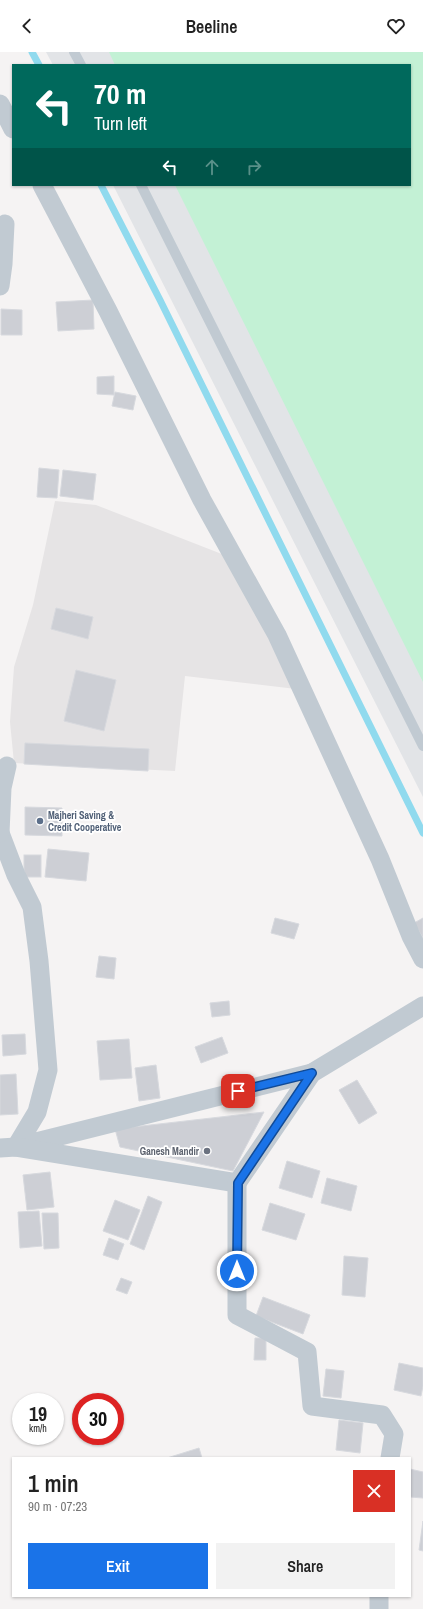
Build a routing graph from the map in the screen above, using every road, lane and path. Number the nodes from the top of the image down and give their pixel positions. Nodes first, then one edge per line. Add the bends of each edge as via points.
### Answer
1 (74, 52) edge
2 (80, 64) edge
3 (0, 104) edge
4 (12, 127) edge
5 (43, 186) edge
6 (142, 186) edge
7 (5, 224) dead end
8 (0, 286) edge
9 (423, 746) edge
10 (7, 766) dead end
11 (0, 833) edge
12 (423, 959) edge
13 (423, 1006) edge
14 (312, 1073) junction
15 (8, 1147) edge
16 (238, 1183) junction
17 (390, 1457) edge
18 (379, 1597) edge
19 (379, 1609) edge

1 - 2 lane
3 - 4 street
5 - 12 street via 202,500 277,635
6 - 9 lane
7 - 8 street
10 - 11 street via 2,788
11 - 15 street via 16,876 32,907 48,1070 37,1112
13 - 14 street
14 - 15 street
14 - 16 street
15 - 16 street
16 - 17 street via 237,1315 307,1352 312,1406 382,1415 394,1434
18 - 19 street

